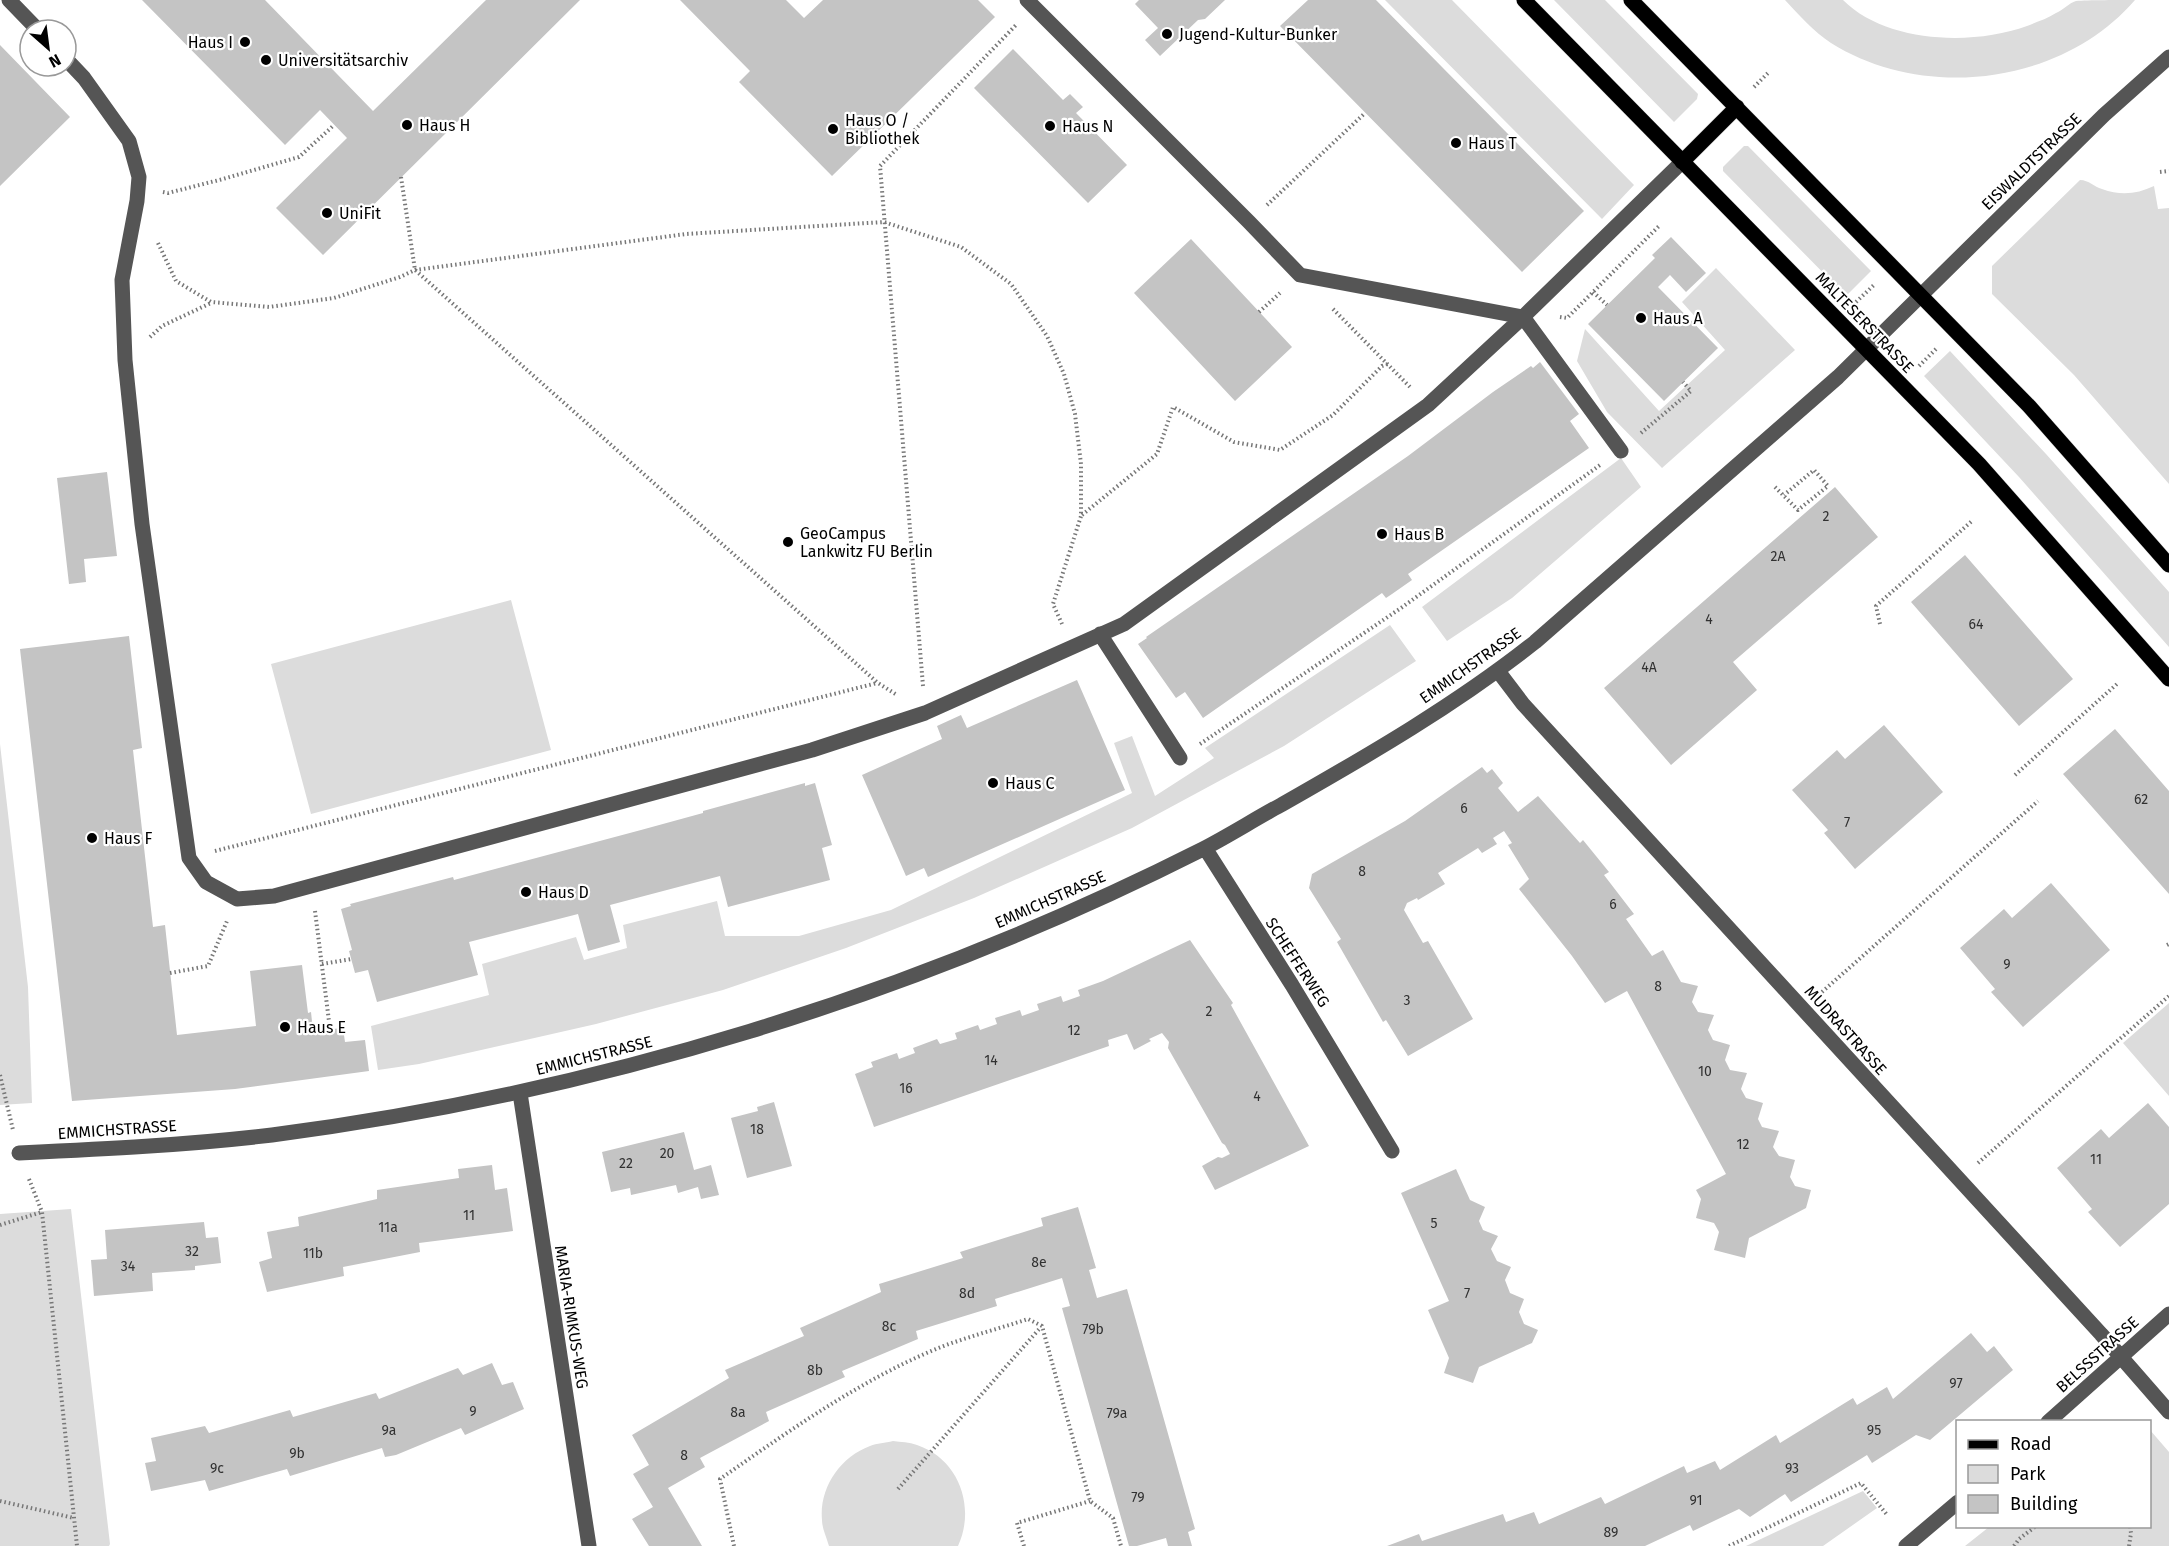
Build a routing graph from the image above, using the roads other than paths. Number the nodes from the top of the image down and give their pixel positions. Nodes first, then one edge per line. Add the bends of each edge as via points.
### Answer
1 (9, 0) edge
2 (1524, 0) edge
3 (1631, 0) edge
4 (1030, 3) edge
5 (26, 18) edge
6 (2169, 57) edge
7 (78, 72) edge
8 (1737, 107) junction
9 (1682, 162) junction
10 (1921, 295) junction
11 (1523, 317) junction
12 (1866, 349) junction
13 (1621, 451) road end
14 (2169, 565) edge
15 (1100, 634) junction
16 (1498, 671) junction
17 (2169, 680) edge
18 (1180, 758) road end
19 (1205, 848) junction
20 (519, 1093) junction
21 (1392, 1151) dead end
22 (20, 1154) road end
23 (2169, 1314) edge
24 (2120, 1357) junction
25 (2169, 1413) edge
26 (2050, 1420) edge
27 (1956, 1504) edge
28 (589, 1546) edge
29 (1906, 1546) edge

1 - 5 street
2 - 9 main road, MALTESERSTRASSE
3 - 8 main road
4 - 11 street via 1300,275
6 - 10 street, EISWALDTSTRASSE via 2104,115
7 - 15 street via 129,141 139,177 122,280 125,360 142,524 189,858 206,882 237,899 274,896 812,750 926,713
8 - 9 main road
8 - 10 main road
9 - 11 street
9 - 12 main road, MALTESERSTRASSE
10 - 12 street, EMMICHSTRASSE
10 - 14 main road via 2029,406
11 - 13 street
11 - 15 street via 1428,405 1124,624
12 - 16 street, EMMICHSTRASSE
12 - 17 main road, MALTESERSTRASSE via 1979,465
15 - 18 street
16 - 19 street, EMMICHSTRASSE via 1376,750
16 - 24 street, MUDRASTRASSE via 1523,704
19 - 20 street, EMMICHSTRASSE via 1054,918 892,983 712,1043
19 - 21 street, SCHEFFERWEG
20 - 22 street, EMMICHSTRASSE via 268,1135
20 - 28 street, MARIA-RIMKUS-WEG
23 - 24 street, BELSSSTRASSE
24 - 25 street, MUDRASTRASSE
24 - 26 street, BELSSSTRASSE
27 - 29 street

